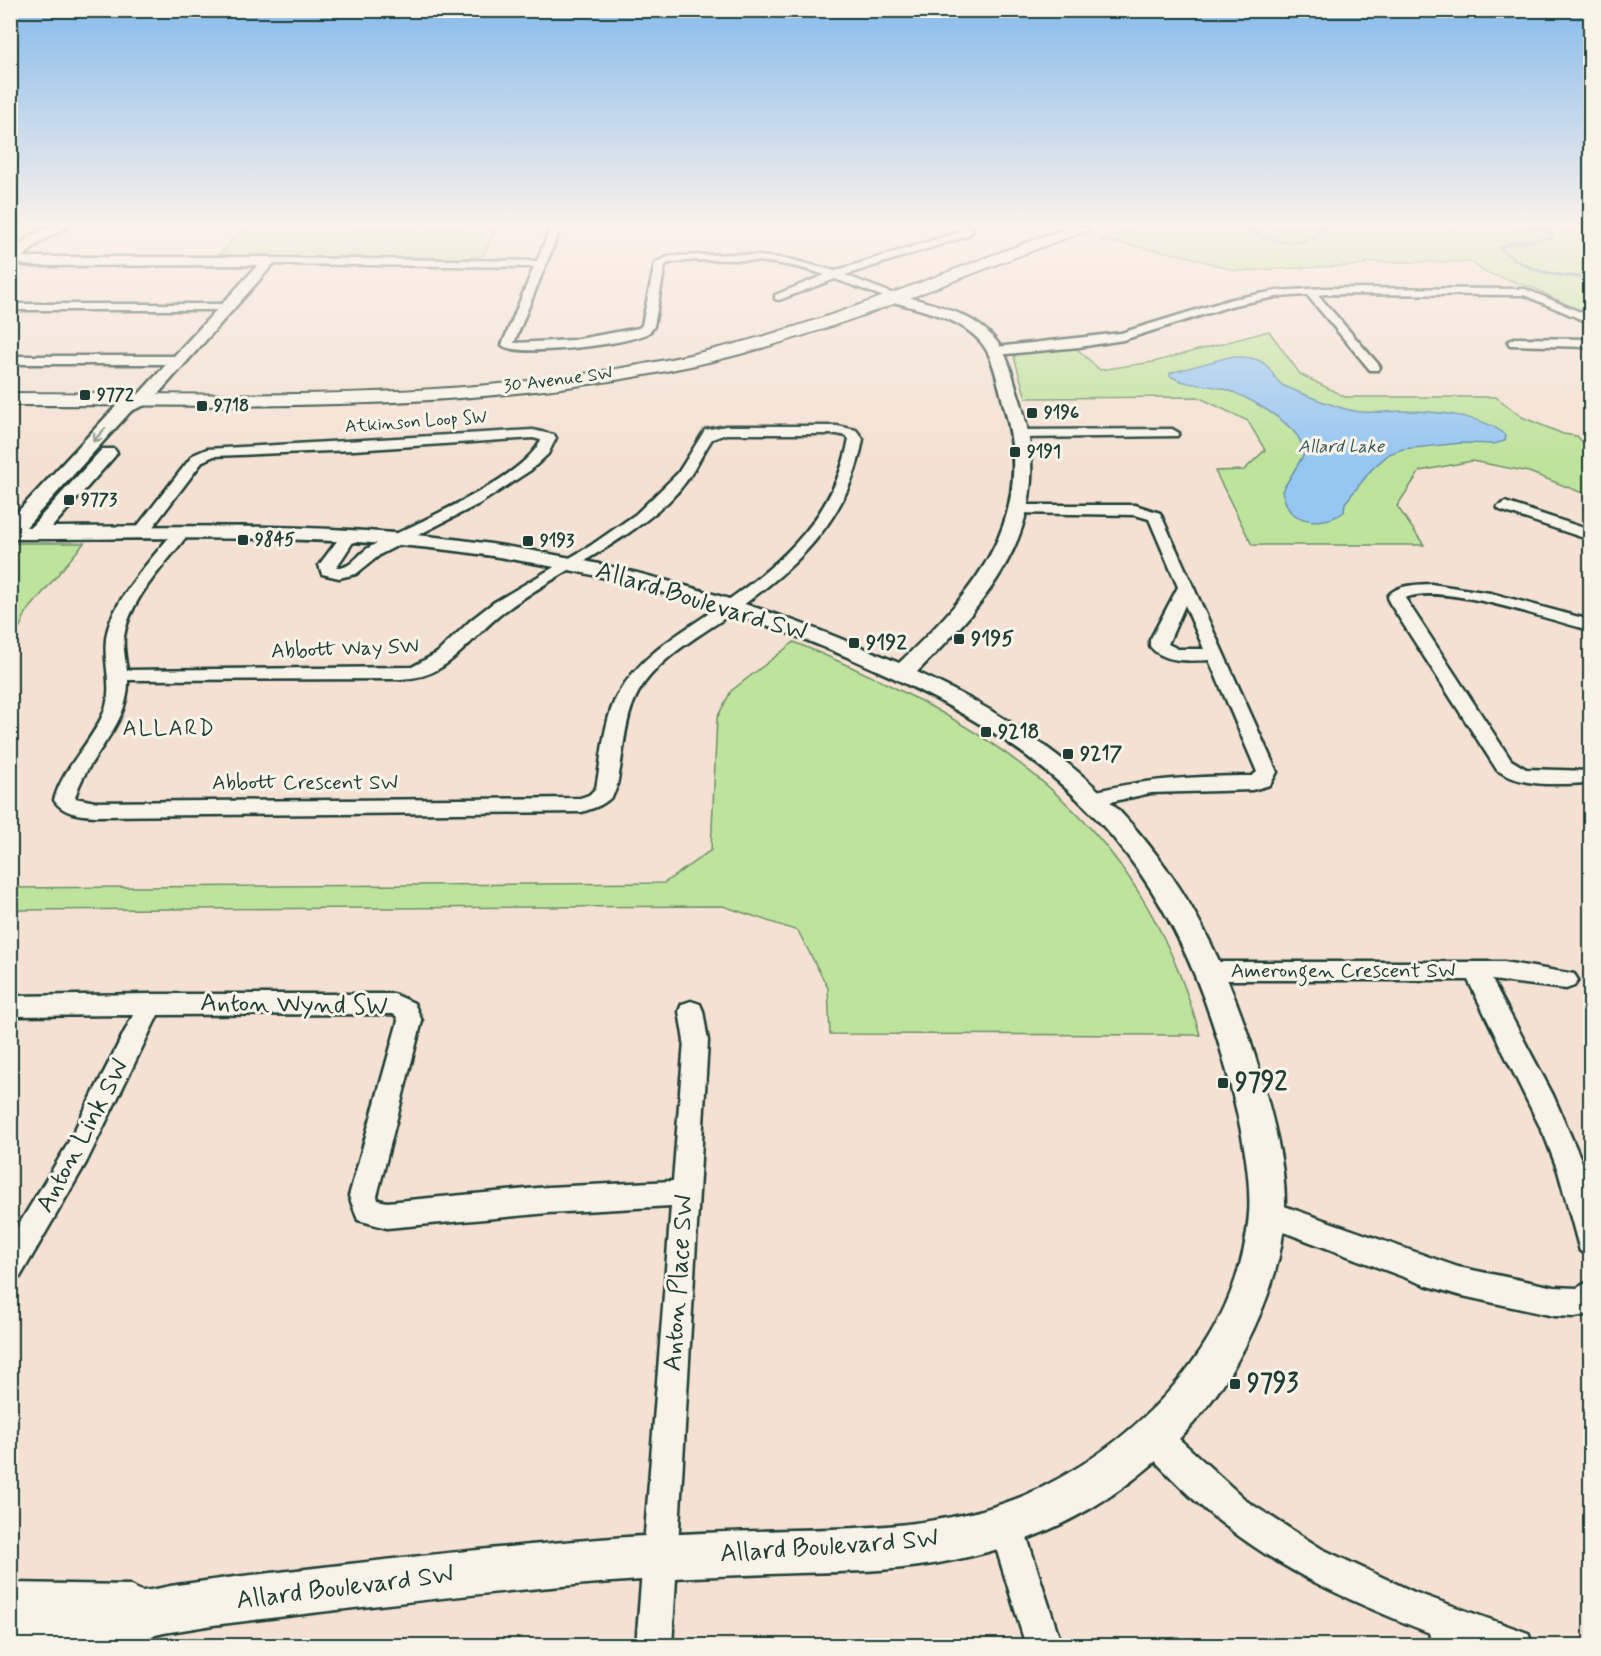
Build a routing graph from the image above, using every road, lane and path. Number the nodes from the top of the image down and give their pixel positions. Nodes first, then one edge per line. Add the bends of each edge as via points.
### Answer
1 (229, 304) edge
2 (523, 304) edge
3 (651, 304) edge
4 (877, 304) edge
5 (914, 304) edge
6 (1226, 304) edge
7 (1320, 304) edge
8 (1556, 304) edge
9 (10, 307) edge
10 (226, 307) junction
11 (1590, 320) edge
12 (1514, 342) dead end
13 (1590, 343) edge
14 (996, 351) junction
15 (10, 360) edge
16 (179, 360) junction
17 (1374, 367) dead end
18 (10, 399) edge
19 (144, 399) junction
20 (1172, 433) dead end
21 (1020, 434) junction
22 (1505, 507) dead end
23 (1017, 510) junction
24 (10, 532) edge
25 (36, 533) junction
26 (140, 534) junction
27 (180, 534) junction
28 (1590, 535) edge
29 (349, 536) junction
30 (399, 539) junction
31 (571, 563) junction
32 (1186, 587) junction
33 (732, 605) junction
34 (1590, 625) edge
35 (1215, 654) junction
36 (902, 674) junction
37 (120, 675) junction
38 (1590, 777) edge
39 (1092, 799) junction
40 (1212, 971) junction
41 (1475, 971) junction
42 (1566, 980) dead end
43 (152, 1004) junction
44 (10, 1006) edge
45 (691, 1011) dead end
46 (686, 1193) junction
47 (1267, 1213) junction
48 (1590, 1242) edge
49 (10, 1267) edge
50 (1590, 1295) edge
51 (1154, 1437) junction
52 (1006, 1525) junction
53 (660, 1556) junction
54 (10, 1606) edge
55 (170, 1609) junction
56 (1447, 1635) edge
57 (10, 1640) edge
58 (654, 1646) edge
59 (1044, 1646) edge
60 (1515, 1646) edge

1 - 10 street
2 - 3 street via 509,339 508,345 513,348 531,349 645,330
4 - 19 main road, 30 Avenue SW via 739,348 649,368 566,380 329,397
5 - 14 street via 964,321
6 - 14 street via 1111,338
7 - 17 street
8 - 11 street
9 - 10 street
10 - 16 street
12 - 13 street
14 - 21 street
15 - 16 street
16 - 19 street
18 - 19 main road, 30 Avenue SW
19 -> 24 street via 125,407
19 - 25 street via 149,407
20 - 21 street
21 - 23 street via 1024,468
22 - 28 street
23 - 32 street via 1149,513 1157,519
23 - 36 street via 993,568 967,608
24 - 25 street, Allard Boulevard SW
25 - 26 street, Allard Boulevard SW
26 - 27 street, Allard Boulevard SW
26 - 30 street, Atkinson Loop SW via 198,458 212,452 532,434 549,438 540,454 509,480
27 - 29 street, Allard Boulevard SW
27 - 37 street, Abbott Crescent SW via 120,619 115,639
29 - 30 street, Allard Boulevard SW
29 - 30 street via 327,565 328,572 354,569 370,554
30 - 31 street, Allard Boulevard SW
31 - 33 street, Allard Boulevard SW
31 - 33 street, Abbott Way SW via 627,528 662,500 689,469 710,434 726,430 837,430 854,435 850,468 826,515 783,563
31 - 37 street, Abbott Way SW via 502,604 435,666 424,671
32 - 35 street
32 - 35 street via 1159,646 1174,653
33 - 36 street, Allard Boulevard SW via 814,635
33 - 37 street, Abbott Crescent SW via 675,643 639,675 620,711 606,790 596,800 582,805 70,806 64,800 65,794 109,722
34 - 38 street via 1479,596 1412,590 1396,596 1504,765 1527,776
35 - 39 street via 1266,778 1252,783 1152,785
36 - 39 street, Allard Boulevard SW via 985,716 1028,744
39 - 40 street, Allard Boulevard SW via 1131,840 1160,879
40 - 41 street, Amerongen Crescent SW
40 - 47 street, Allard Boulevard SW via 1248,1083 1265,1174
41 - 42 street, Amerongen Crescent SW
41 - 48 street, Amerongen Crescent SW via 1572,1165
43 - 44 street, Anton Wynd SW
43 - 46 street, Anton Wynd SW via 403,1006 409,1013 408,1030 363,1196 368,1211 375,1214
43 - 49 street, Anton Link SW via 76,1155
45 - 46 street, Anton Place SW via 696,1041
46 - 53 street, Anton Place SW
47 - 50 street via 1461,1281 1557,1301 1585,1302
47 - 51 street, Allard Boulevard SW via 1258,1263 1240,1317 1215,1363
51 - 52 street, Allard Boulevard SW via 1126,1461 1048,1508
51 - 56 street via 1210,1492 1249,1523
52 - 53 street, Allard Boulevard SW via 931,1543 875,1549
52 - 59 street
53 - 55 street, Allard Boulevard SW via 521,1568
53 - 58 street, Anton Place SW
54 - 55 street, Allard Boulevard SW
55 - 57 street, Allard Boulevard SW via 77,1631
56 - 60 street

